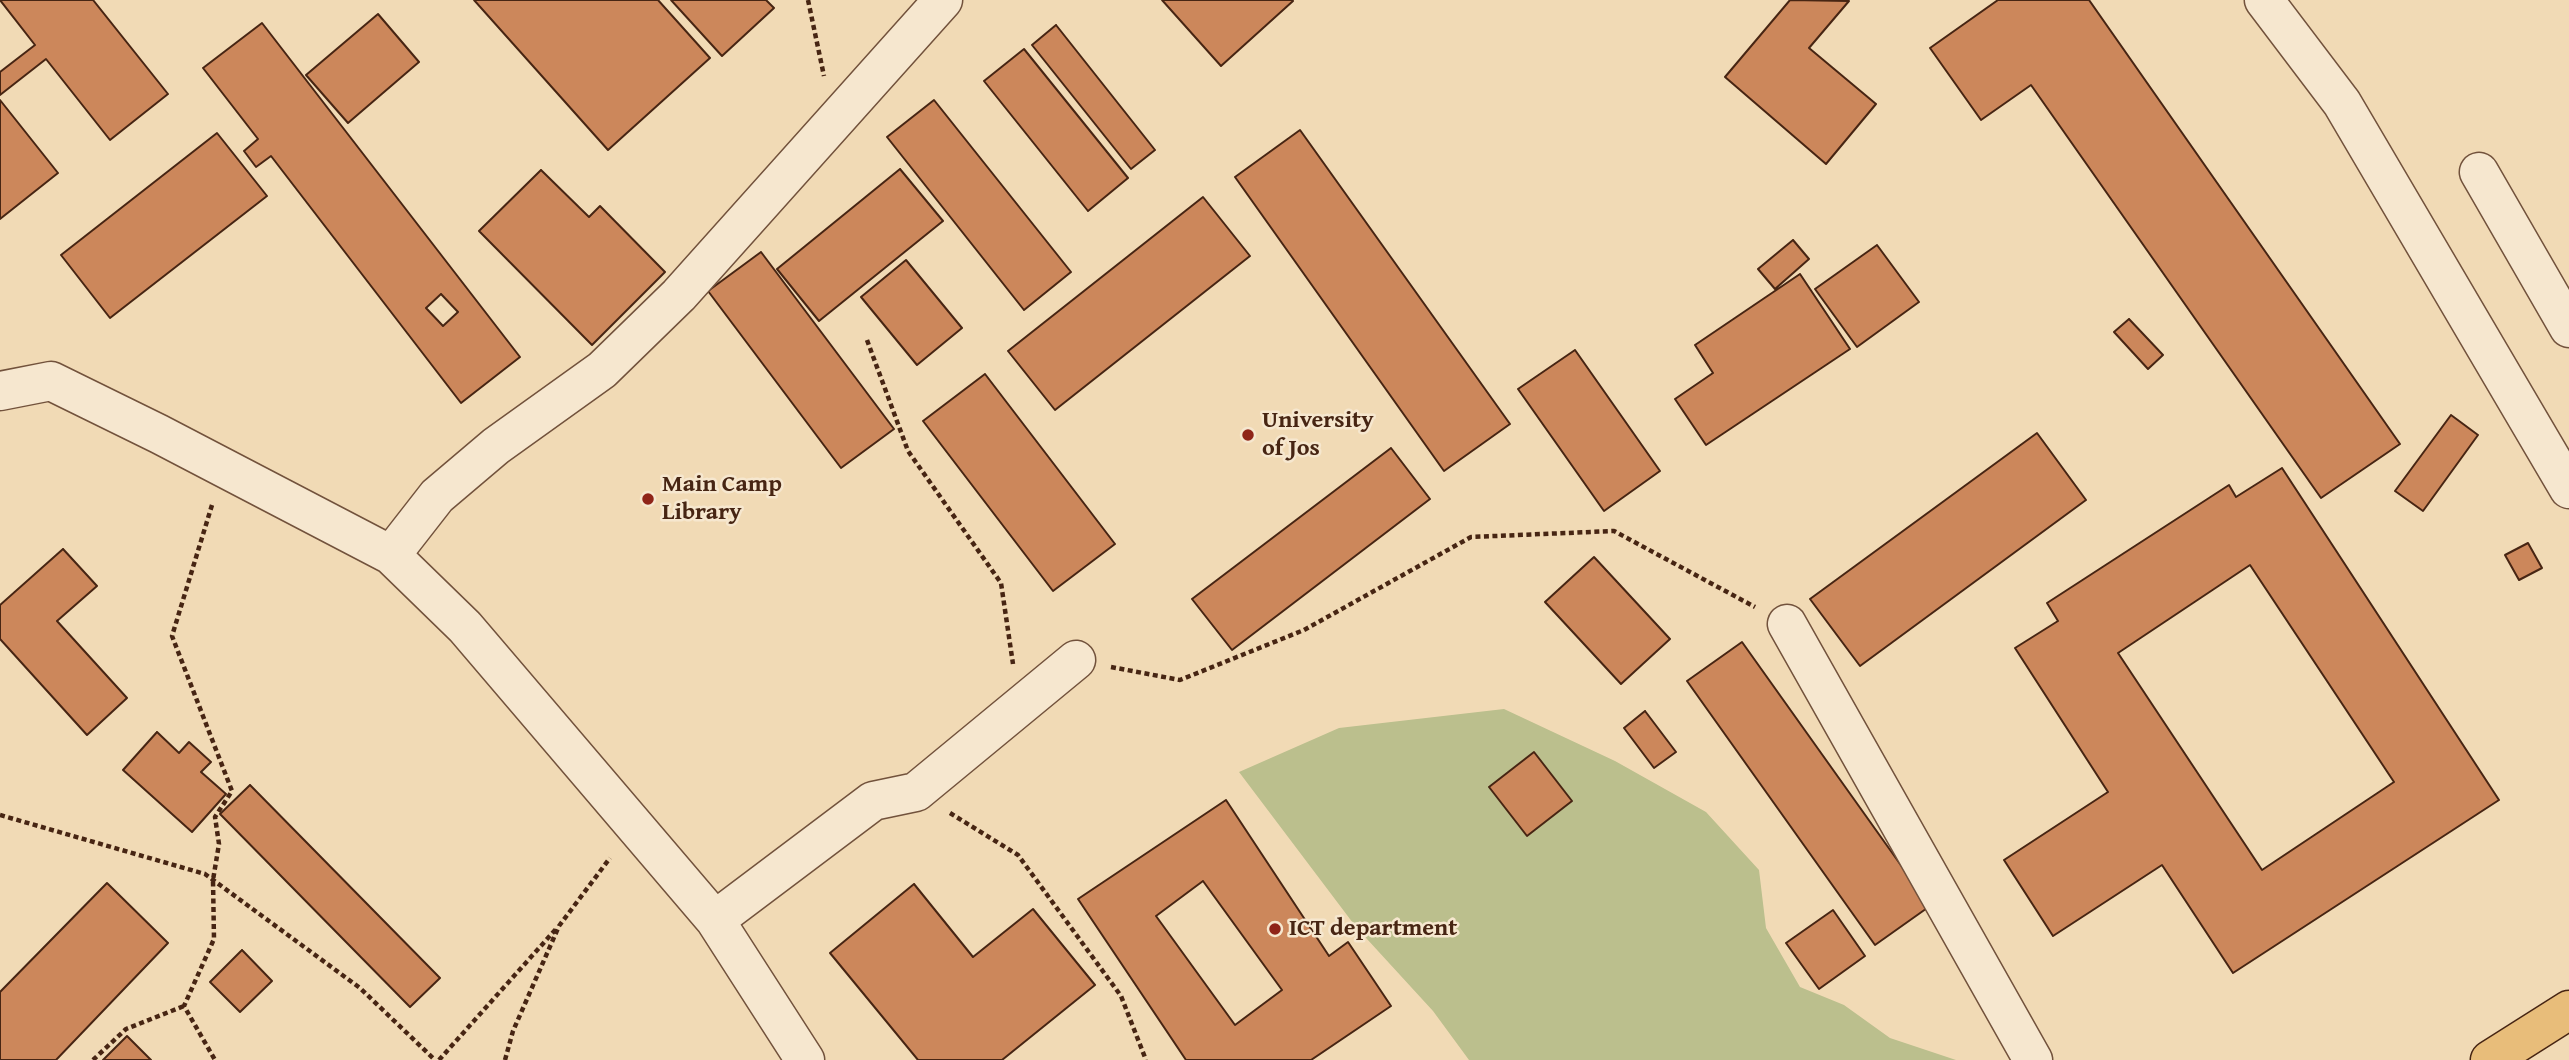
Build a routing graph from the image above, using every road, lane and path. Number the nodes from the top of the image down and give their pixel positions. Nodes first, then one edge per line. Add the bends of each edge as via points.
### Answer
1 (808, 0) edge
2 (943, 0) edge
3 (2264, 0) edge
4 (834, 122) junction
5 (2479, 172) dead end
6 (2569, 328) edge
7 (867, 340) dead end
8 (0, 391) edge
9 (223, 467) junction
10 (2569, 489) edge
11 (391, 555) junction
12 (1787, 624) joint
13 (1076, 660) joint
14 (1020, 706) junction
15 (916, 792) junction
16 (0, 814) edge
17 (634, 825) junction
18 (213, 880) junction
19 (715, 920) junction
20 (559, 926) junction
21 (184, 1006) junction
22 (2569, 1010) edge
23 (93, 1060) edge
24 (215, 1060) edge
25 (437, 1060) edge
26 (505, 1060) edge
27 (805, 1060) edge
28 (1146, 1060) edge
29 (2033, 1060) edge
30 (2490, 1060) edge

1 - 4 path
2 - 4 street
3 - 10 street via 2342,103
4 - 11 street via 679,295 602,370 496,446 438,496
5 - 6 street
7 - 14 path via 908,451 1001,583
8 - 9 street via 51,381
9 - 11 street
9 - 18 path via 172,636 232,790 215,817 219,844
11 - 17 street via 465,627
12 - 13 path via 1614,531 1471,537 1304,630 1180,680
12 - 29 street
13 - 14 street
14 - 15 street
15 - 19 street via 873,801
15 - 28 path via 1018,855 1121,996
16 - 18 path
17 - 19 street
17 - 20 path
18 - 21 path via 214,939
18 - 25 path via 360,988
19 - 27 street
20 - 25 path
20 - 26 path
21 - 23 path via 126,1028
21 - 24 path
22 - 30 highway

